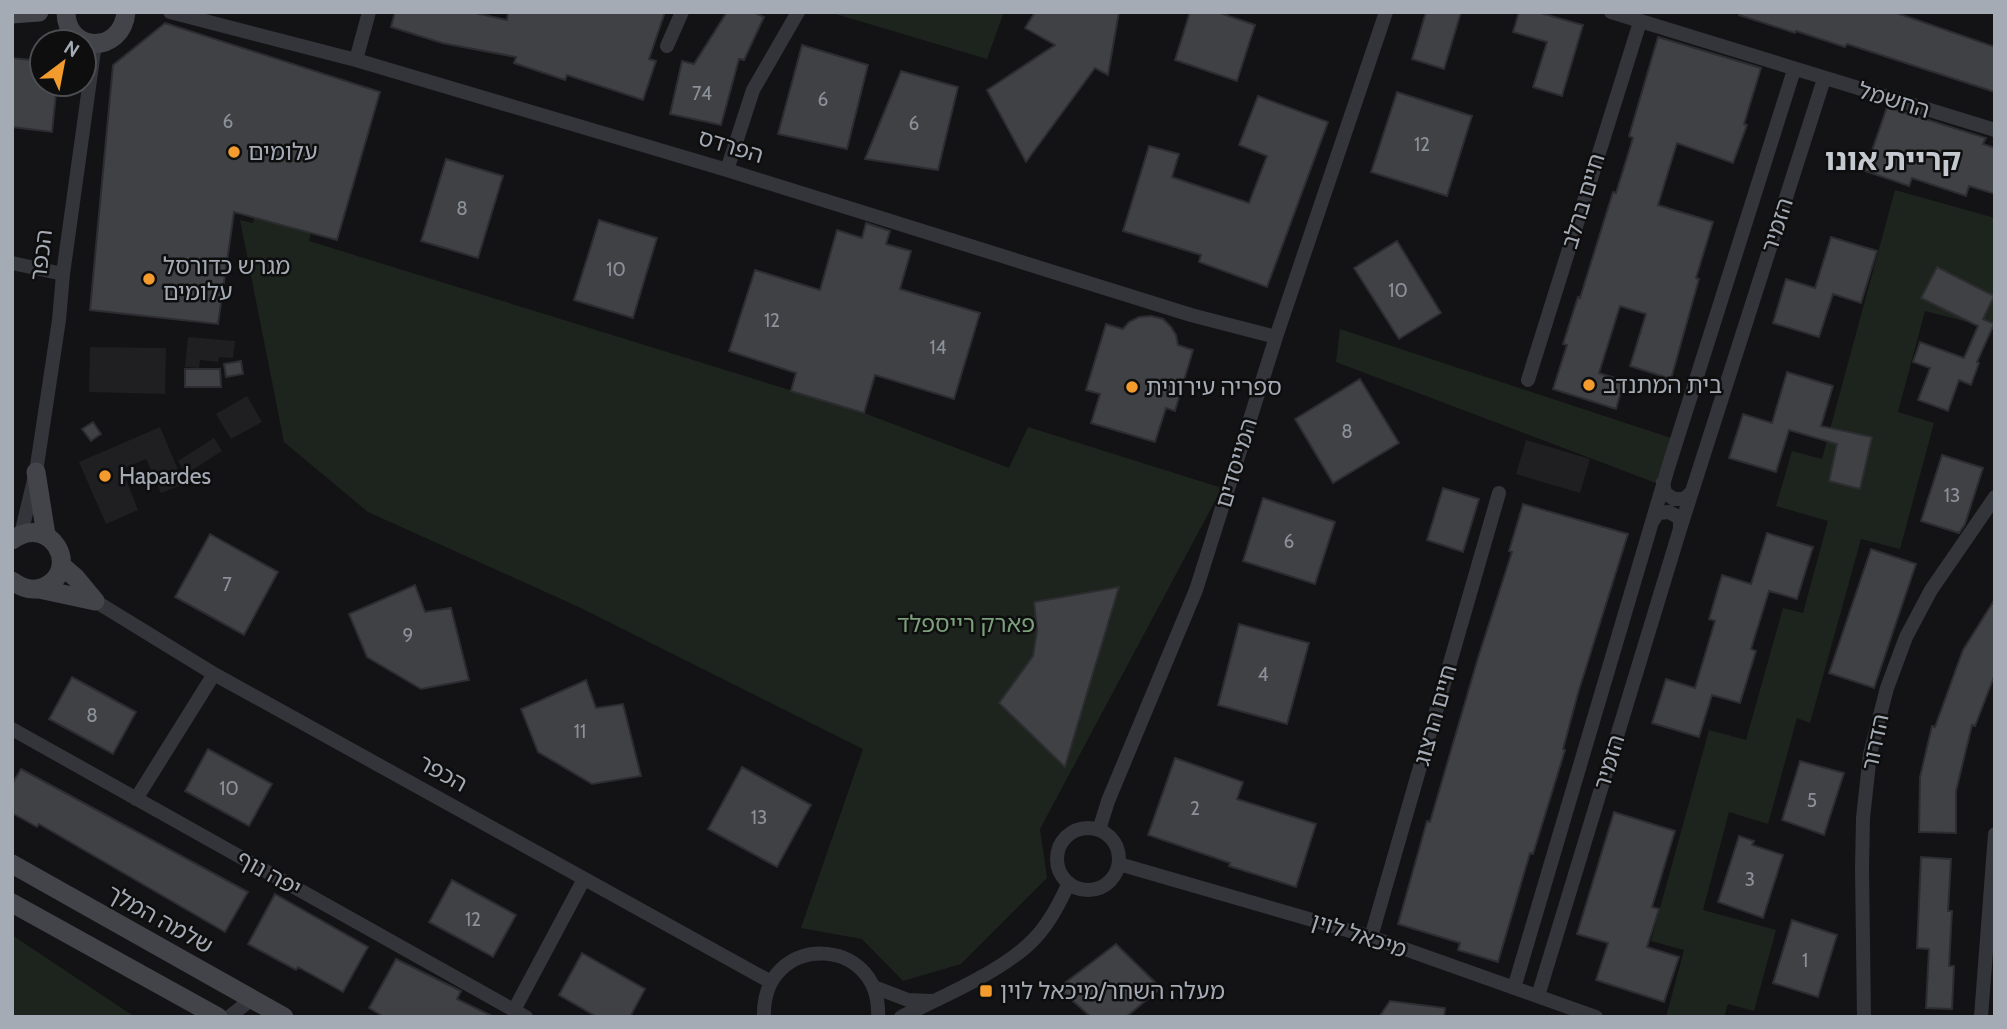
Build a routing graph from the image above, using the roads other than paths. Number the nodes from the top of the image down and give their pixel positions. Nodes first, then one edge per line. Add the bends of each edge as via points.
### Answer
1 (39, 12) edge
2 (126, 12) edge
3 (170, 12) edge
4 (369, 12) edge
5 (682, 12) edge
6 (798, 12) edge
7 (1386, 12) edge
8 (1611, 12) edge
9 (12, 14) edge
10 (1640, 22) junction
11 (98, 43) edge
12 (667, 46) dead end
13 (356, 60) junction
14 (1794, 70) junction
15 (1824, 79) junction
16 (87, 98) edge
17 (1995, 130) edge
18 (727, 170) junction
19 (12, 263) edge
20 (63, 274) junction
21 (1276, 337) junction
22 (1528, 380) dead end
23 (36, 472) junction
24 (1663, 482) junction
25 (1692, 492) junction
26 (1499, 493) dead end
27 (1995, 497) edge
28 (1651, 522) junction
29 (1681, 529) junction
30 (46, 535) junction
31 (17, 537) edge
32 (61, 565) junction
33 (12, 581) edge
34 (39, 589) junction
35 (95, 601) junction
36 (214, 674) junction
37 (12, 729) edge
38 (136, 799) junction
39 (1099, 830) junction
40 (1995, 834) edge
41 (1119, 863) junction
42 (12, 864) edge
43 (584, 879) junction
44 (1069, 883) junction
45 (12, 904) edge
46 (1371, 937) junction
47 (771, 982) junction
48 (160, 984) junction
49 (874, 987) junction
50 (1514, 988) junction
51 (1538, 996) junction
52 (933, 1001) junction
53 (250, 1008) edge
54 (520, 1013) edge
55 (188, 1017) edge
56 (218, 1017) edge
57 (229, 1017) edge
58 (284, 1017) edge
59 (764, 1017) edge
60 (878, 1017) edge
61 (901, 1017) edge
62 (1596, 1017) edge
63 (1864, 1017) edge
64 (1981, 1017) edge

1 - 9 street
2 - 11 street via 115,37
3 - 13 street, הפרדס
4 - 13 street
5 - 12 street
6 - 18 street via 753,90
7 - 21 street, המייסדים
8 - 10 street, החשמל
10 - 14 street, החשמל
10 - 22 street, חיים ברלב
13 - 18 street, הפרדס
14 - 15 street, החשמל
14 - 24 street, הזמיר
15 - 17 street, החשמל
15 - 25 street, הזמיר
16 - 20 street, הכפר
18 - 21 street, הפרדס via 1191,315
19 - 20 street
20 - 23 street, הכפר
21 - 39 street, המייסדים via 1196,590
23 - 30 street, הכפר
23 - 31 street, הכפר
24 - 25 street via 1665,493 1674,499 1684,499
24 - 28 street, הזמיר
25 - 29 street, הזמיר
26 - 46 street, חיים הרצוג
27 - 63 street, הדרור via 1931,590 1906,637 1878,719 1864,818
28 - 29 street via 1658,513 1669,512 1680,518
28 - 50 street, הזמיר
29 - 51 street, הזמיר
30 - 31 street via 30,531
30 - 32 street, הכפר via 59,549
32 - 34 street via 51,582
32 - 35 street, הכפר
33 - 34 street, הכפר
34 - 35 street, הכפר
35 - 36 street, הכפר
36 - 38 street
36 - 43 street, הכפר
37 - 38 street, יפה נוף
38 - 54 street, יפה נוף
39 - 41 street via 1115,843
39 - 44 street via 1071,833 1059,848 1058,867
40 - 64 street
41 - 44 street via 1116,874 1100,888 1089,890
41 - 46 street, מיכאל לוין
42 - 53 street, שלמה המלך
43 - 47 street, הכפר
43 - 54 street
44 - 52 street via 1052,916 1027,946
45 - 48 street
46 - 50 street, מיכאל לוין
47 - 49 street via 788,963 825,953 850,960
47 - 59 street
48 - 55 street
48 - 56 street
49 - 52 street via 908,1000
49 - 60 street
50 - 51 street, מיכאל לוין
51 - 62 street, מיכאל לוין
52 - 61 street
53 - 57 street
53 - 58 street, שלמה המלך

